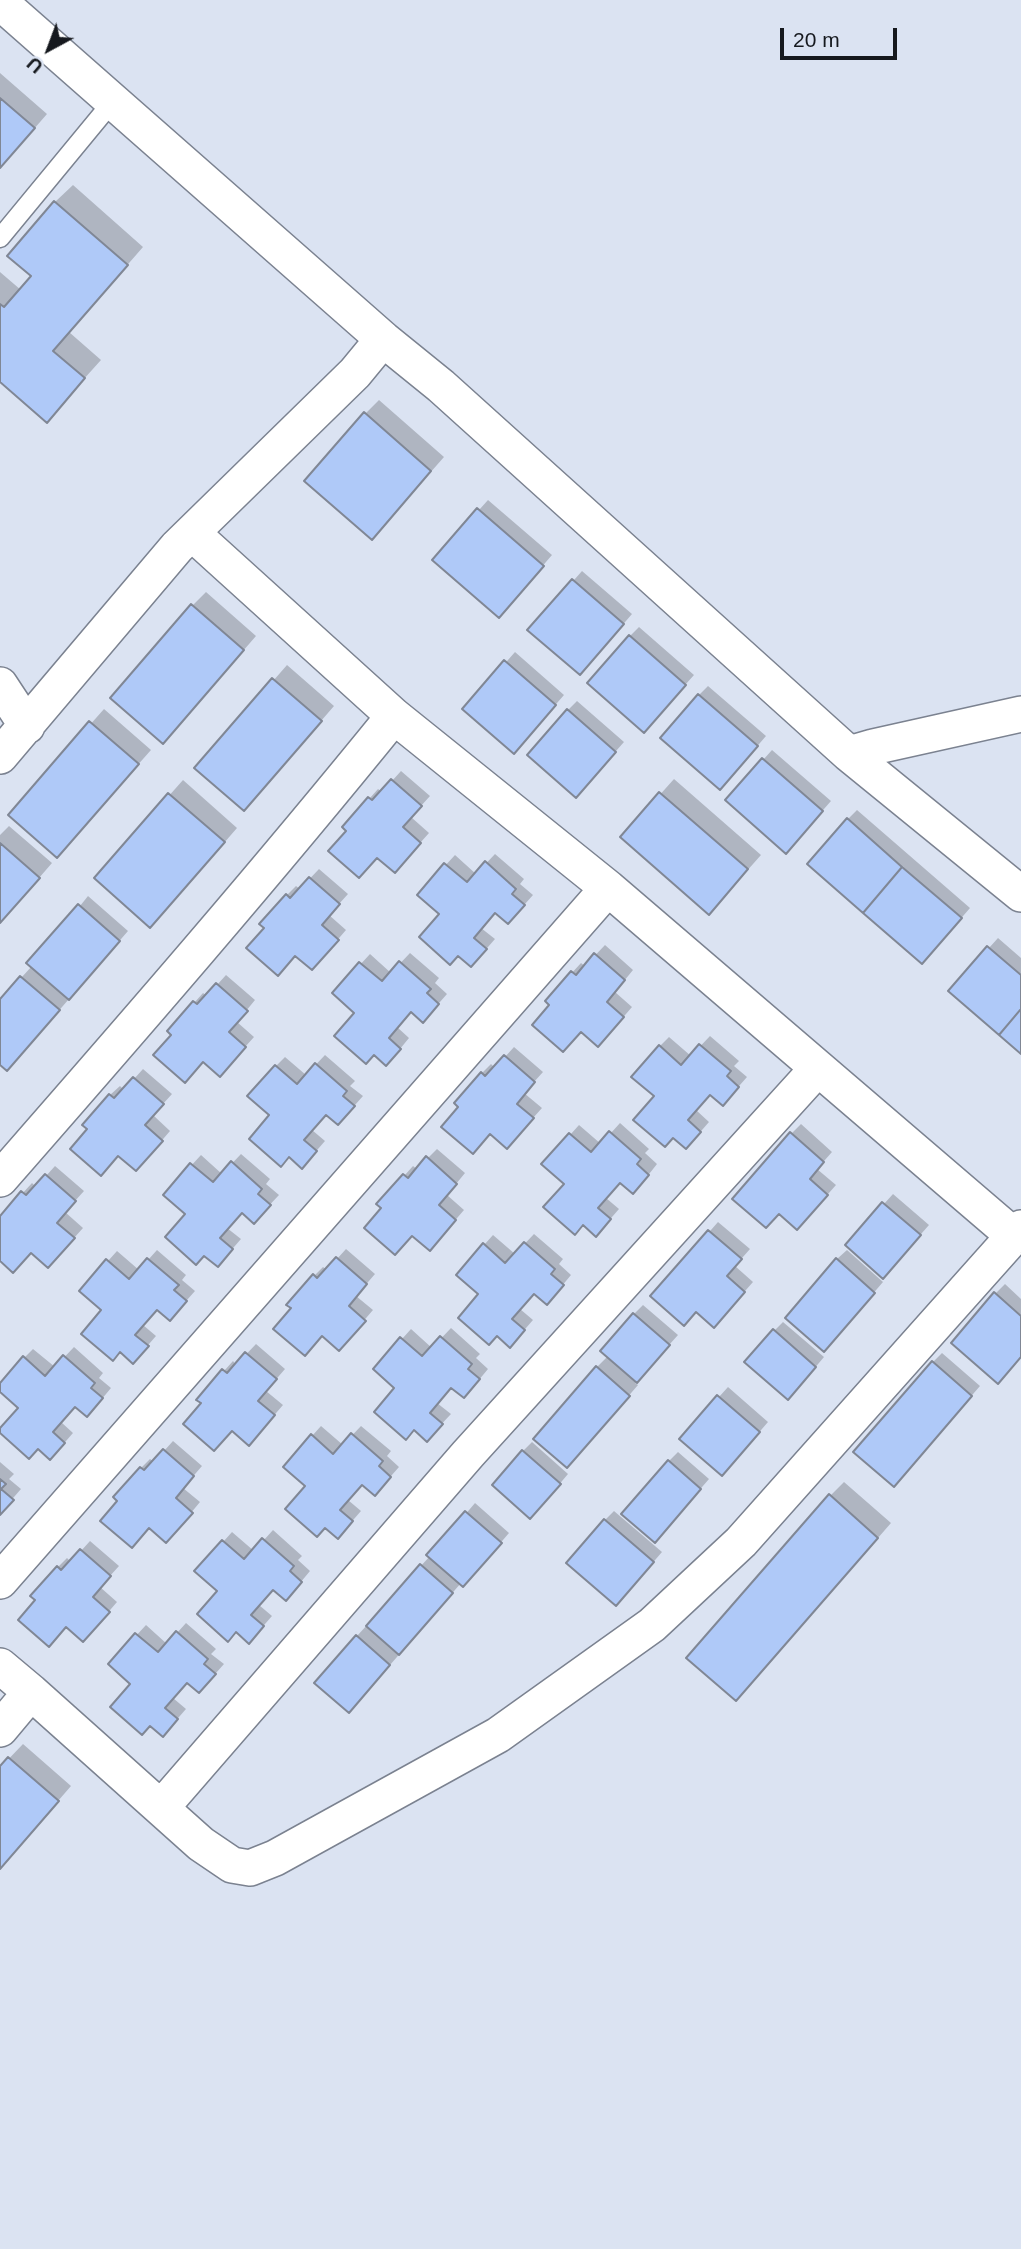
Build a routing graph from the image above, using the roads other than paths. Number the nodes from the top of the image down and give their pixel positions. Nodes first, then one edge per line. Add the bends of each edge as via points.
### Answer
1 (0, 2) edge
2 (113, 101) junction
3 (0, 238) edge
4 (383, 339) junction
5 (192, 533) junction
6 (0, 685) edge
7 (1021, 715) edge
8 (394, 716) junction
9 (27, 726) junction
10 (849, 754) junction
11 (0, 756) edge
12 (608, 888) junction
13 (1021, 894) edge
14 (818, 1068) junction
15 (0, 1179) edge
16 (1017, 1232) edge
17 (0, 1581) edge
18 (0, 1666) edge
19 (31, 1692) junction
20 (0, 1729) edge
21 (161, 1808) junction

1 - 2 street
2 - 3 lane
2 - 4 street
4 - 5 street via 355,373
4 - 10 street via 442,386
5 - 8 street
5 - 9 street
6 - 9 street
7 - 10 street
8 - 12 street
8 - 15 street
9 - 11 street
10 - 13 street
12 - 14 street
12 - 17 street
14 - 16 street
14 - 21 street via 468,1454
16 - 21 street via 741,1542 652,1625 498,1735 250,1868 232,1865
18 - 19 street
19 - 20 street
19 - 21 street

